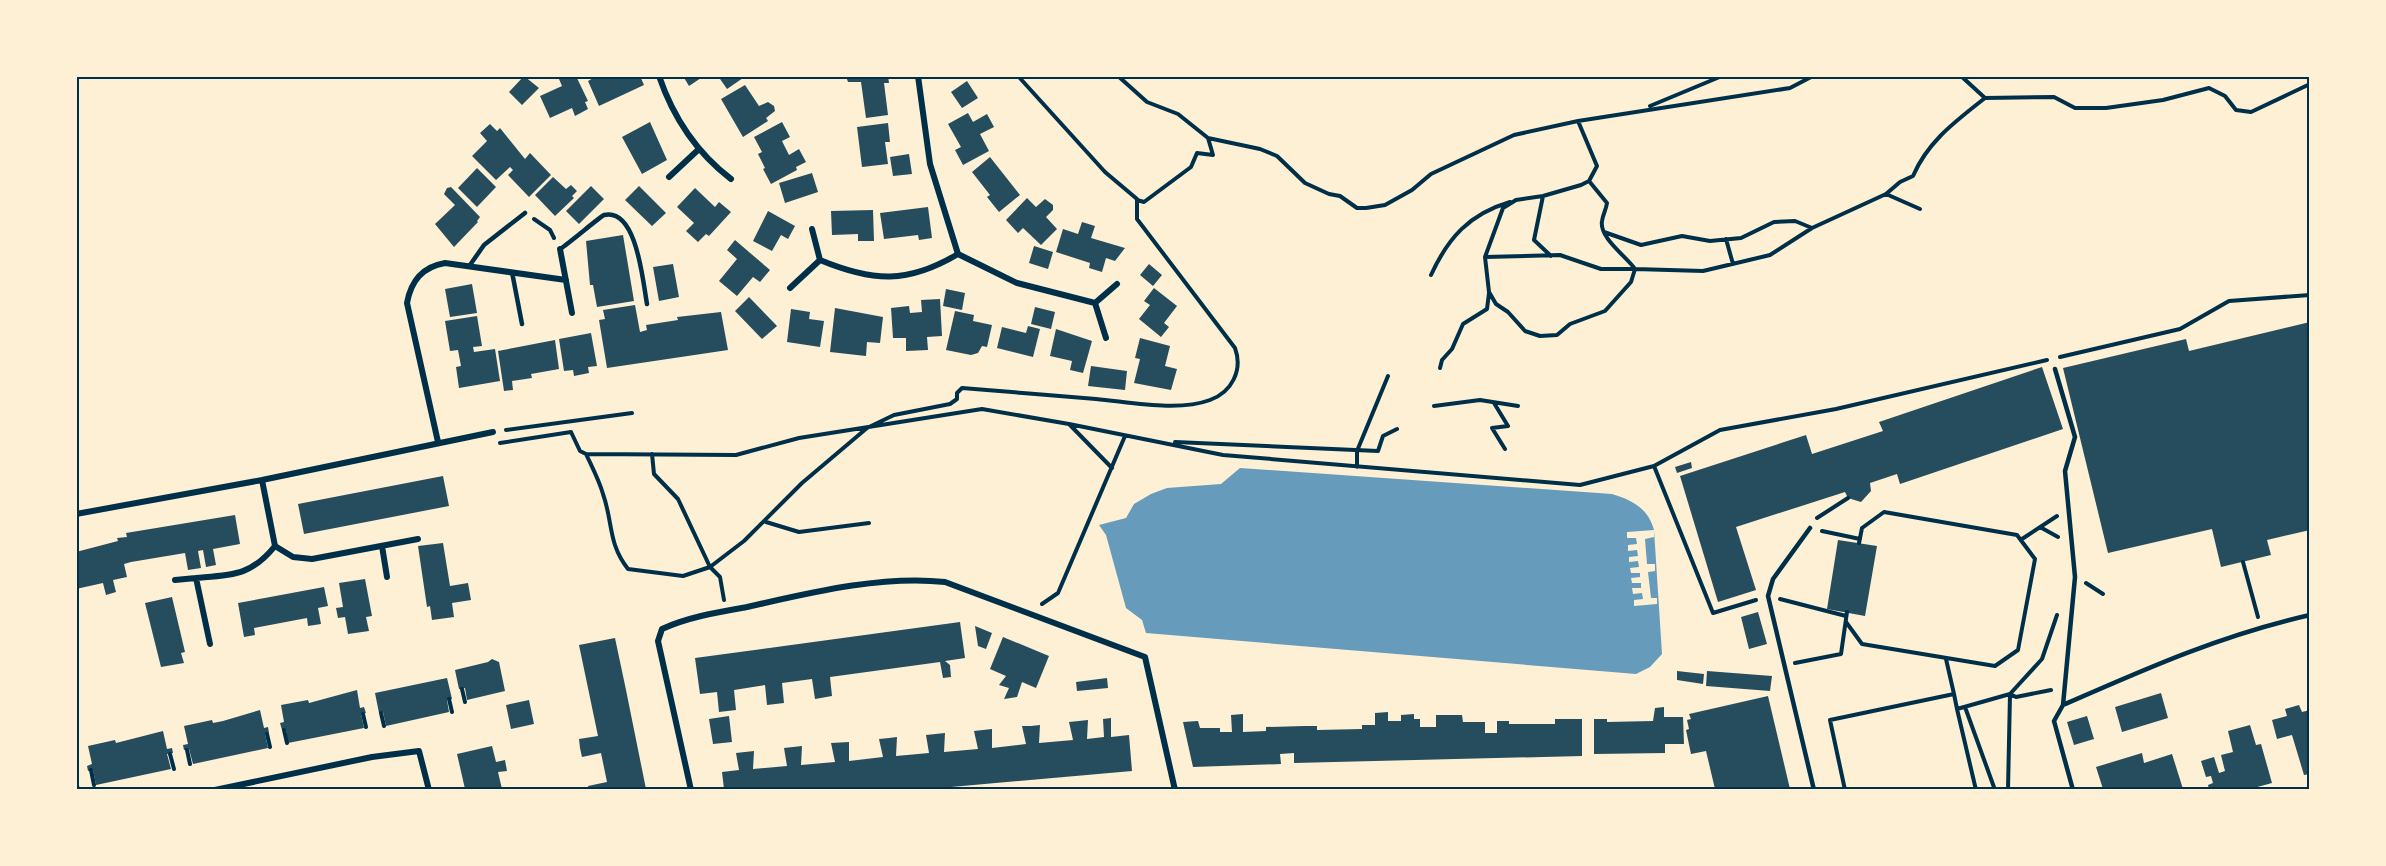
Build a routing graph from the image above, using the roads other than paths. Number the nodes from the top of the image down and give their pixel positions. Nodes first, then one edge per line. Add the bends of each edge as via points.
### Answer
1 (659, 76) edge
2 (918, 76) edge
3 (699, 149) junction
4 (669, 177) dead end
5 (731, 179) dead end
6 (525, 213) road end
7 (812, 229) dead end
8 (560, 249) joint
9 (958, 254) junction
10 (820, 260) junction
11 (470, 265) junction
12 (512, 272) junction
13 (566, 280) junction
14 (1117, 284) dead end
15 (790, 288) dead end
16 (1095, 303) junction
17 (647, 304) dead end
18 (572, 313) dead end
19 (522, 324) dead end
20 (1106, 338) dead end
21 (2055, 369) dead end
22 (493, 432) road end
23 (438, 442) junction
24 (262, 480) junction
25 (76, 514) edge
26 (1810, 528) road end
27 (418, 538) dead end
28 (275, 546) junction
29 (381, 546) junction
30 (387, 577) dead end
31 (196, 578) junction
32 (175, 580) dead end
33 (2310, 615) edge
34 (210, 644) dead end
35 (2063, 705) junction
36 (214, 789) edge
37 (429, 789) edge
38 (691, 789) edge
39 (1175, 789) edge
40 (1814, 789) edge
41 (2073, 789) edge

1 - 3 street via 671,106
2 - 9 street via 930,164
3 - 4 street
3 - 5 street
6 - 11 lane via 484,245
7 - 10 street
8 - 13 street
8 - 17 lane via 599,217 607,214 616,218 633,234
9 - 10 street via 920,274 900,275 862,274
9 - 16 street via 1017,283
10 - 15 street
11 - 12 street
11 - 23 street via 445,263 430,267 417,277 407,303
12 - 13 street
12 - 19 lane
13 - 18 street
14 - 16 street
16 - 20 street
21 - 35 lane via 2075,437 2065,471 2074,577
22 - 23 street
23 - 24 street
24 - 25 street
24 - 28 street
26 - 40 lane via 1773,579 1768,596
27 - 29 street
28 - 29 street via 303,560
28 - 31 street via 246,572
29 - 30 street
31 - 32 street
31 - 34 street
33 - 35 lane via 2173,656
35 - 41 lane via 2054,721
36 - 37 street via 419,751
38 - 39 street via 658,636 662,629 822,591 921,579 945,582 1145,657

